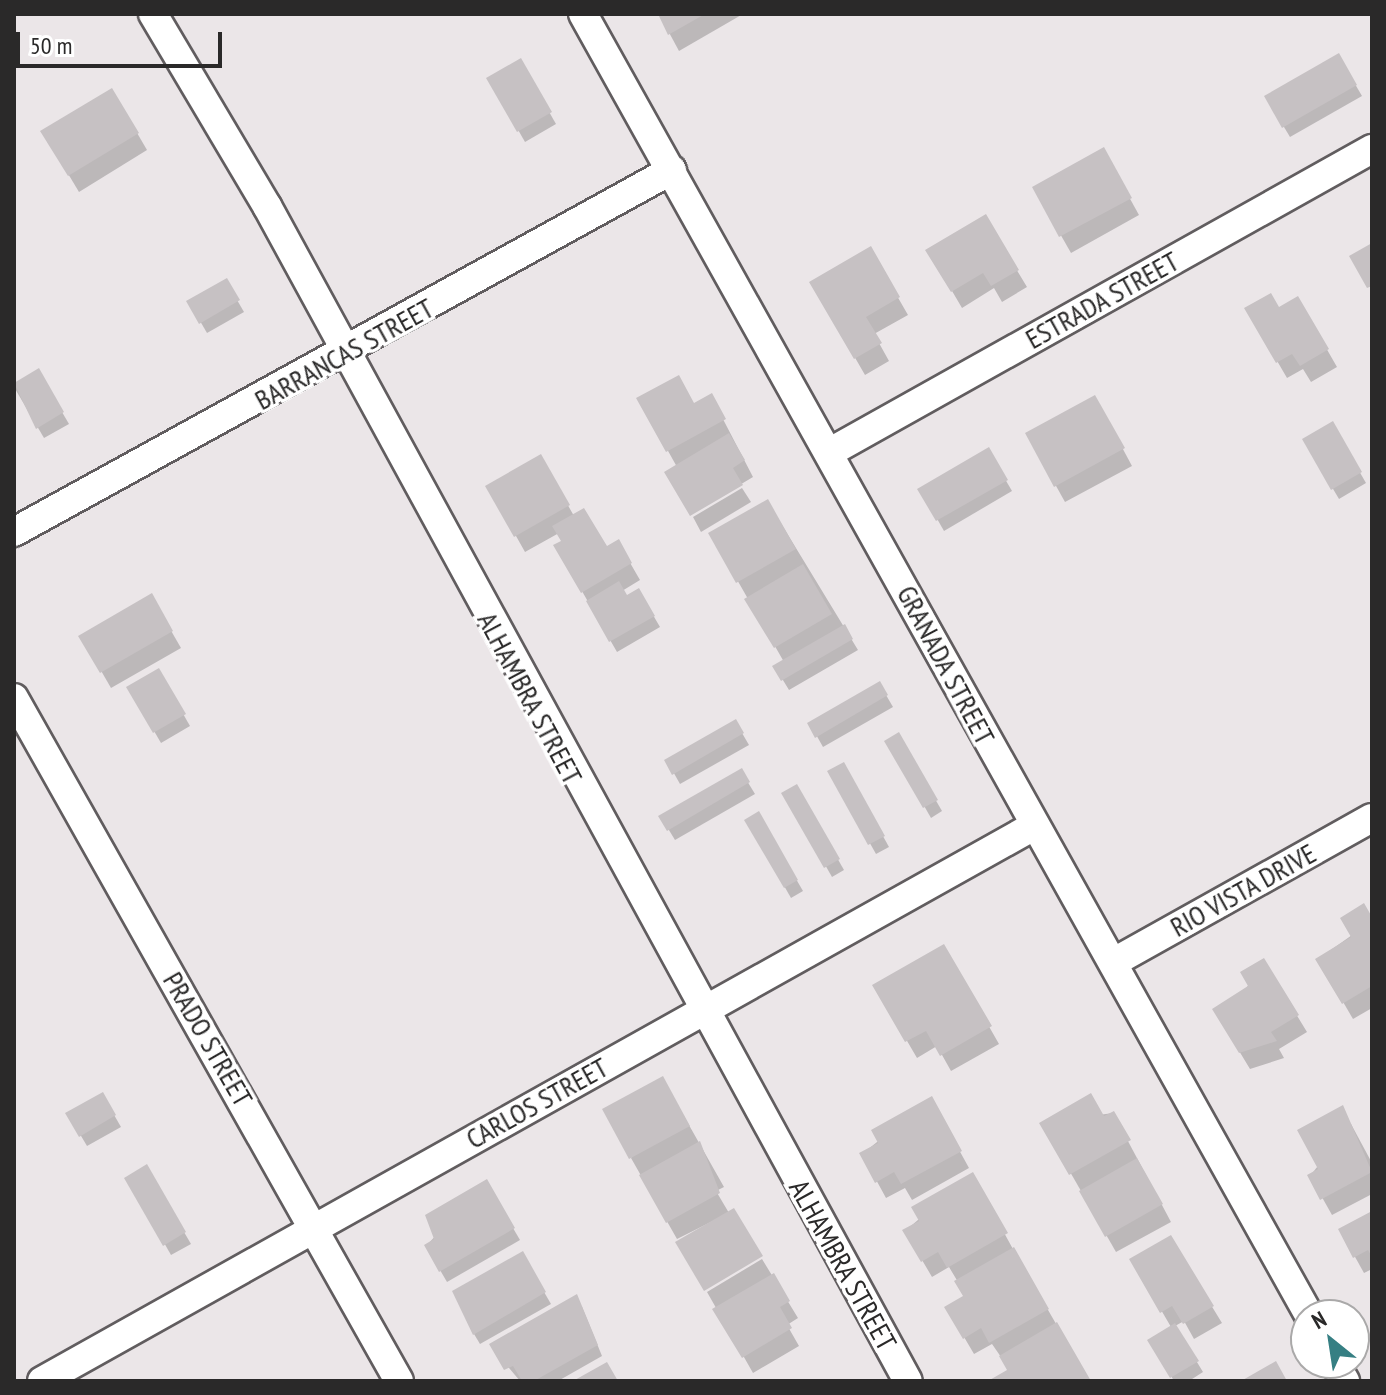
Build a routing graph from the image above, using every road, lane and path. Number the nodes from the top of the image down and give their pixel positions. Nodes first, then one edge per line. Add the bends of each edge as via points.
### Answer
1 (153, 14) edge
2 (583, 14) edge
3 (1372, 149) edge
4 (672, 170) junction
5 (344, 355) junction
6 (832, 451) junction
7 (14, 532) edge
8 (14, 698) edge
9 (1372, 818) edge
10 (1032, 827) junction
11 (1114, 962) junction
12 (701, 1012) junction
13 (315, 1227) junction
14 (1300, 1299) edge
15 (42, 1381) edge
16 (399, 1381) edge
17 (908, 1381) edge

1 - 5 street, ALHAMBRA STREET
2 - 4 street, GRANADA STREET
3 - 6 street, ESTRADA STREET
4 - 5 street, BARRANCAS STREET
4 - 6 street, GRANADA STREET
5 - 7 street, BARRANCAS STREET
5 - 12 street, ALHAMBRA STREET
6 - 10 street, GRANADA STREET
8 - 13 street, PRADO STREET
9 - 11 street, RIO VISTA DRIVE
10 - 11 street, GRANADA STREET
10 - 12 street, CARLOS STREET
11 - 14 street, GRANADA STREET
12 - 13 street, CARLOS STREET
12 - 17 street, ALHAMBRA STREET
13 - 15 street, CARLOS STREET
13 - 16 street, PRADO STREET

